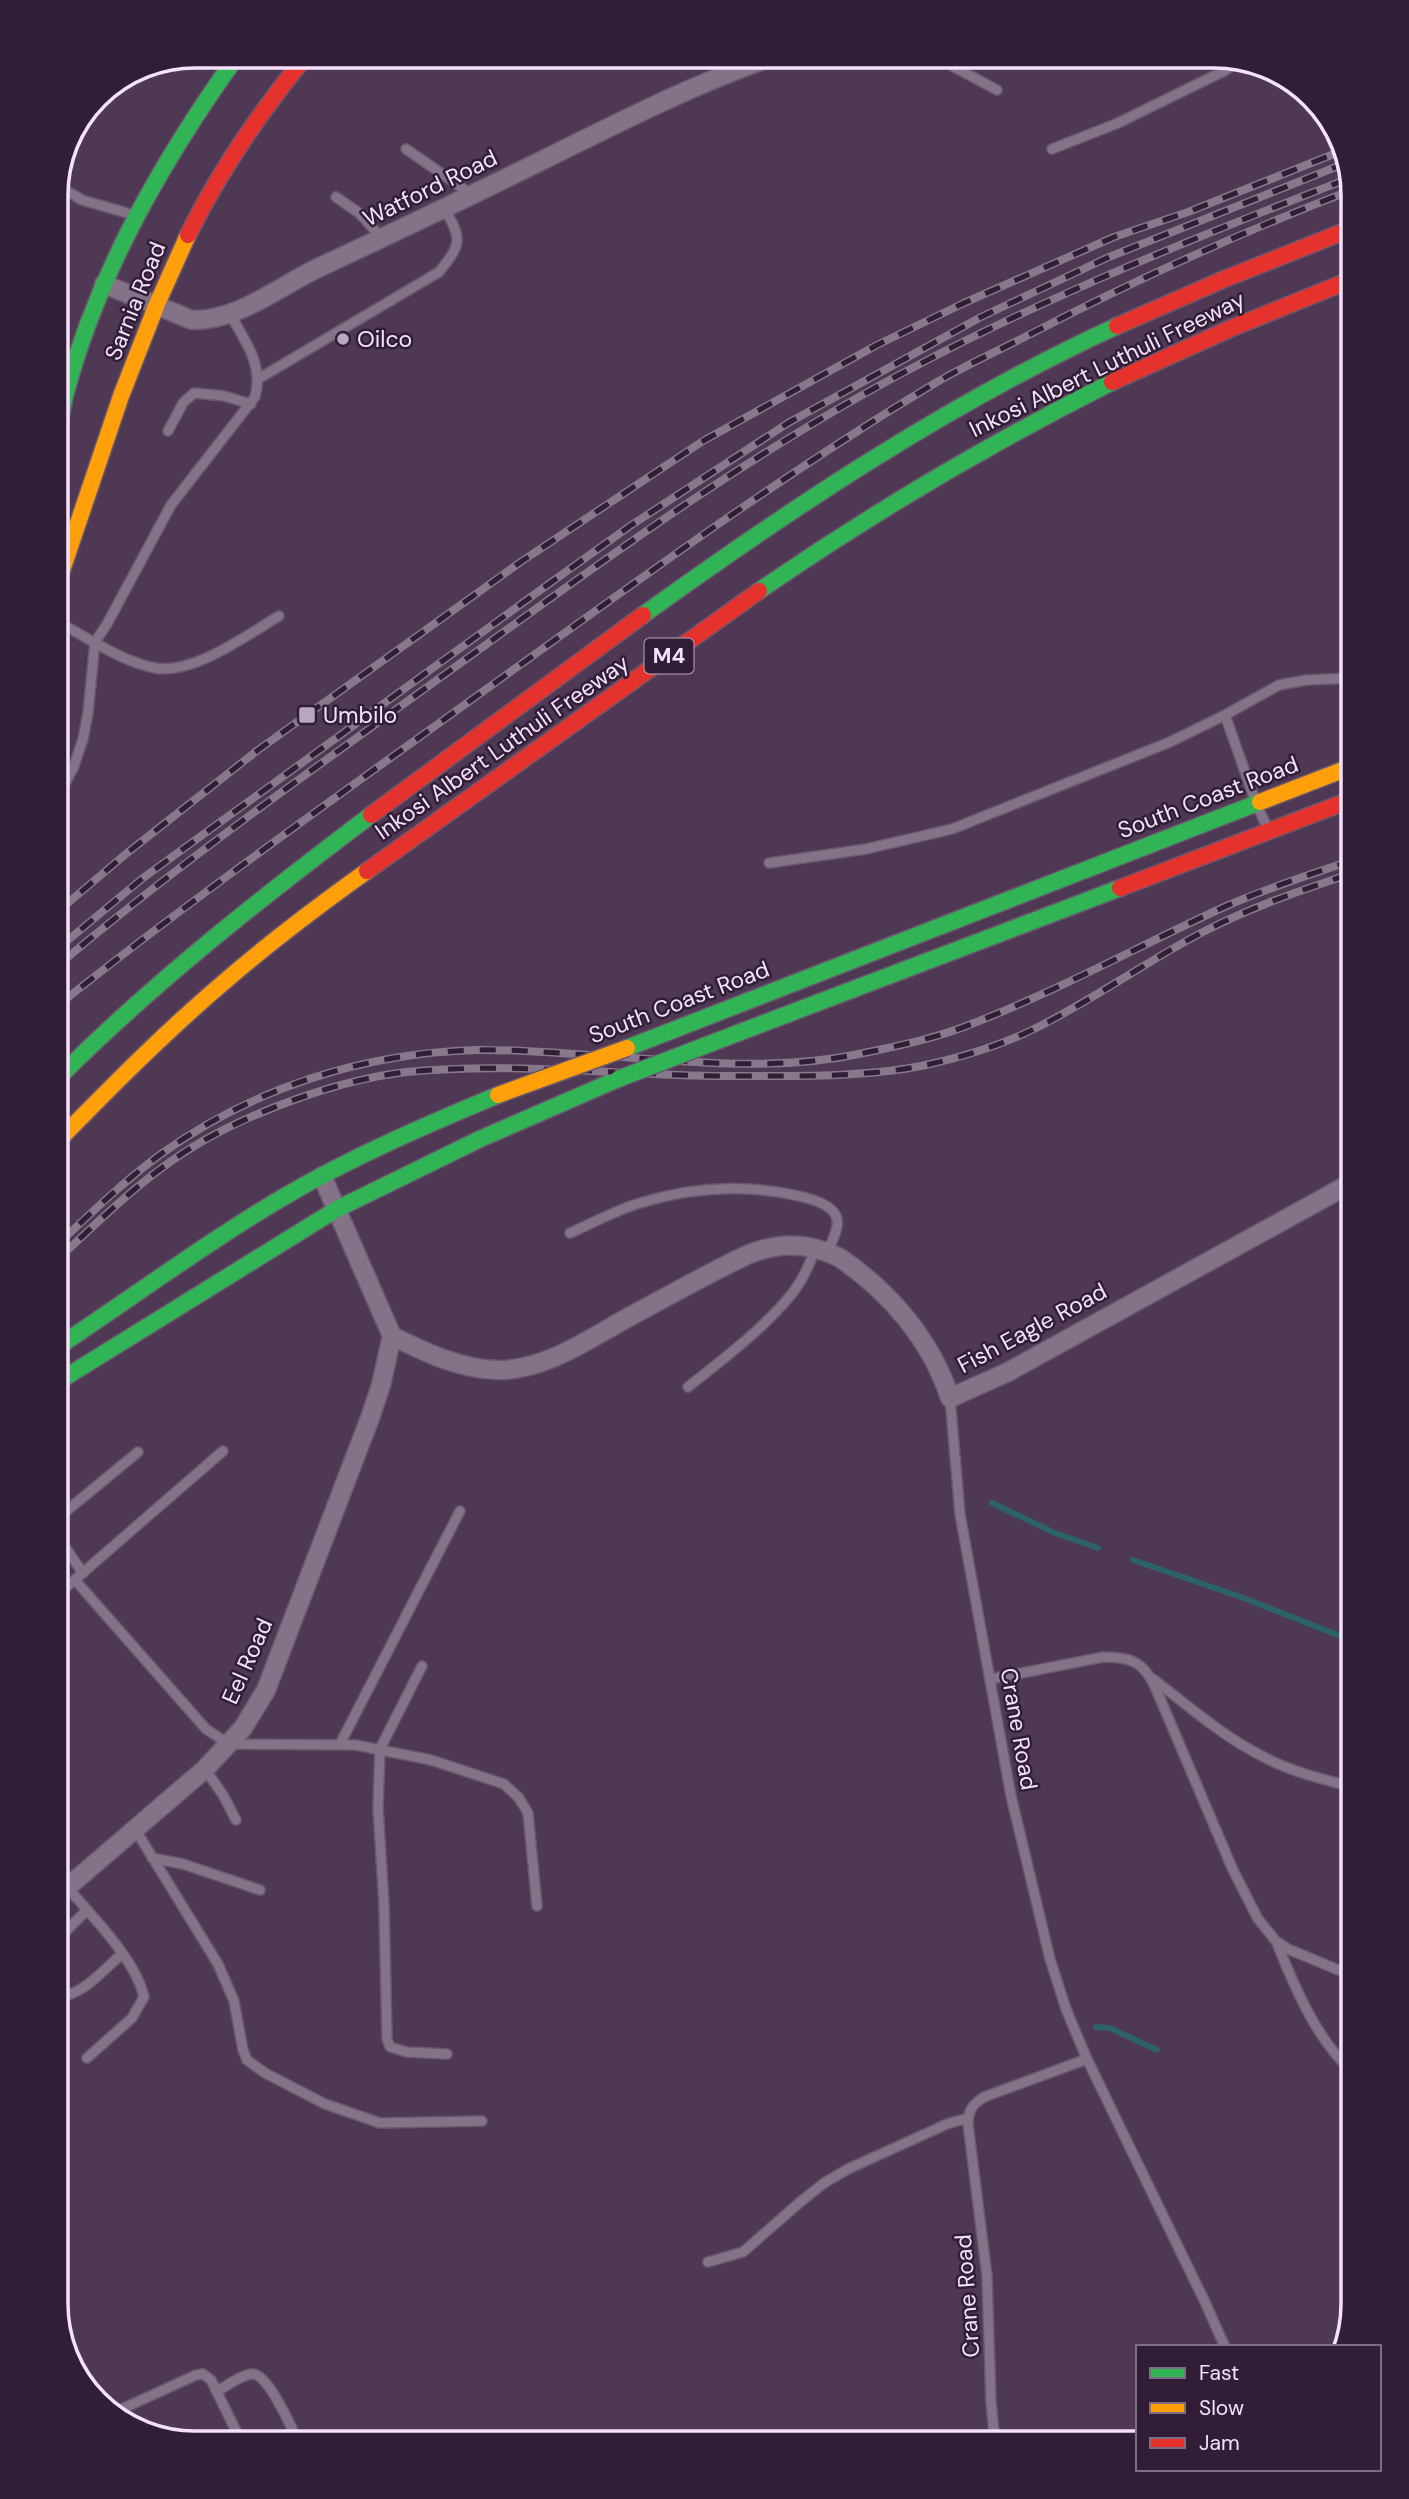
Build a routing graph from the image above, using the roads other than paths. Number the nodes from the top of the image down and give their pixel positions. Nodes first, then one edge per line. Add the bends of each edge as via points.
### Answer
1 (228, 68) edge
2 (290, 68) edge
3 (727, 69) edge
4 (954, 69) edge
5 (1226, 70) edge
6 (997, 90) dead end
7 (406, 149) dead end
8 (1052, 149) dead end
9 (69, 193) edge
10 (473, 195) junction
11 (336, 197) dead end
12 (444, 209) junction
13 (136, 215) junction
14 (1341, 233) edge
15 (382, 238) junction
16 (104, 284) junction
17 (1341, 284) edge
18 (156, 307) junction
19 (230, 314) junction
20 (258, 379) junction
21 (69, 383) edge
22 (251, 404) junction
23 (168, 431) dead end
24 (69, 550) edge
25 (279, 616) dead end
26 (69, 628) edge
27 (95, 642) junction
28 (1341, 679) edge
29 (1225, 715) junction
30 (1341, 771) edge
31 (69, 776) edge
32 (1255, 803) junction
33 (1341, 804) edge
34 (1269, 831) junction
35 (769, 863) dead end
36 (69, 1067) edge
37 (69, 1130) edge
38 (322, 1176) junction
39 (1341, 1189) edge
40 (337, 1209) junction
41 (570, 1233) dead end
42 (822, 1250) junction
43 (392, 1336) junction
44 (68, 1340) edge
45 (68, 1375) edge
46 (688, 1387) dead end
47 (950, 1398) junction
48 (223, 1451) dead end
49 (138, 1452) dead end
50 (68, 1509) edge
51 (460, 1511) dead end
52 (68, 1552) edge
53 (83, 1573) junction
54 (75, 1580) junction
55 (68, 1586) edge
56 (422, 1666) dead end
57 (1151, 1678) junction
58 (991, 1679) junction
59 (229, 1744) junction
60 (340, 1744) junction
61 (380, 1749) junction
62 (205, 1769) junction
63 (1341, 1784) edge
64 (236, 1820) dead end
65 (135, 1829) junction
66 (152, 1858) junction
67 (68, 1887) edge
68 (260, 1890) dead end
69 (68, 1896) edge
70 (537, 1906) dead end
71 (87, 1910) junction
72 (68, 1929) edge
73 (1276, 1941) junction
74 (122, 1954) junction
75 (1341, 1971) edge
76 (68, 1996) edge
77 (447, 2054) dead end
78 (87, 2058) dead end
79 (1341, 2058) edge
80 (1087, 2059) junction
81 (968, 2118) junction
82 (482, 2121) dead end
83 (708, 2262) dead end
84 (1224, 2345) edge
85 (217, 2391) junction
86 (124, 2408) edge
87 (236, 2430) edge
88 (292, 2430) edge
89 (994, 2431) edge

1 - 13 main road, Sarnia Road
2 - 18 main road, Sarnia Road via 213,184
3 - 10 street, Watford Road
4 - 6 lane
5 - 8 lane
7 - 10 lane
9 - 13 lane via 82,201
10 - 12 street, Watford Road
11 - 15 lane
12 - 15 street, Watford Road
12 - 20 lane via 458,242 439,272
13 - 16 main road, Sarnia Road
14 - 36 main road, Inkosi Albert Luthuli Freeway / M4 via 1221,280 1063,352 794,509 591,652 249,906 172,968
15 - 19 street, Watford Road
16 - 18 street, Watford Road
16 - 21 main road, Sarnia Road
17 - 37 main road, Inkosi Albert Luthuli Freeway / M4 via 1121,377 1023,428 892,503 779,577 271,944 151,1048
18 - 19 street, Watford Road via 192,320
18 - 24 main road, Sarnia Road
19 - 20 lane via 251,350
20 - 22 lane
22 - 23 lane via 194,393
22 - 27 lane via 171,505
25 - 27 lane via 221,651 171,668 146,666
26 - 27 lane
27 - 31 lane via 85,730
28 - 29 lane via 1279,685
29 - 32 lane
29 - 35 lane via 1170,742 952,829 866,849
30 - 32 main road, South Coast Road
32 - 34 lane
32 - 38 main road, South Coast Road, bridge via 498,1095
33 - 34 main road
34 - 40 main road, bridge via 618,1079
38 - 40 street
38 - 44 main road, South Coast Road via 233,1228
39 - 47 street, Fish Eagle Road via 1008,1372
40 - 43 street
40 - 45 main road
41 - 42 lane via 637,1204 692,1191 782,1192 833,1210 838,1224
42 - 43 street, Fish Eagle Road via 774,1246 747,1255 593,1337 528,1366 499,1370 462,1365
42 - 46 lane via 790,1296
42 - 47 street, Fish Eagle Road via 855,1269 912,1325 935,1360
43 - 59 street, Eel Road via 370,1418 266,1690
47 - 58 lane, Crane Road via 960,1514
48 - 53 lane
49 - 50 lane
51 - 60 lane
52 - 53 lane
53 - 54 lane
54 - 55 lane
54 - 59 lane via 206,1729
56 - 61 lane
57 - 58 lane via 1129,1659 1103,1657
57 - 63 lane via 1258,1755
57 - 73 lane via 1233,1870 1258,1919
58 - 80 lane, Crane Road via 1039,1921
59 - 60 lane
59 - 62 street, Eel Road
60 - 61 lane
61 - 70 lane via 494,1780 515,1793 527,1813
61 - 77 lane via 387,2042 400,2051
62 - 64 lane
62 - 65 street, Eel Road
65 - 66 lane
65 - 67 street, Eel Road
66 - 68 lane
66 - 82 lane via 230,1989 247,2060 325,2104 371,2121
69 - 71 lane
71 - 72 lane
71 - 74 lane
73 - 75 lane
73 - 79 lane via 1307,2010
74 - 76 lane
74 - 78 lane via 139,1982 143,2001 132,2018
80 - 81 lane via 985,2097 972,2105
80 - 84 lane, Crane Road
81 - 83 lane via 848,2169 824,2183 743,2252
81 - 89 lane, Crane Road via 987,2276
85 - 86 lane via 210,2378 200,2374
85 - 87 lane
85 - 88 lane via 249,2375 258,2376 268,2385

